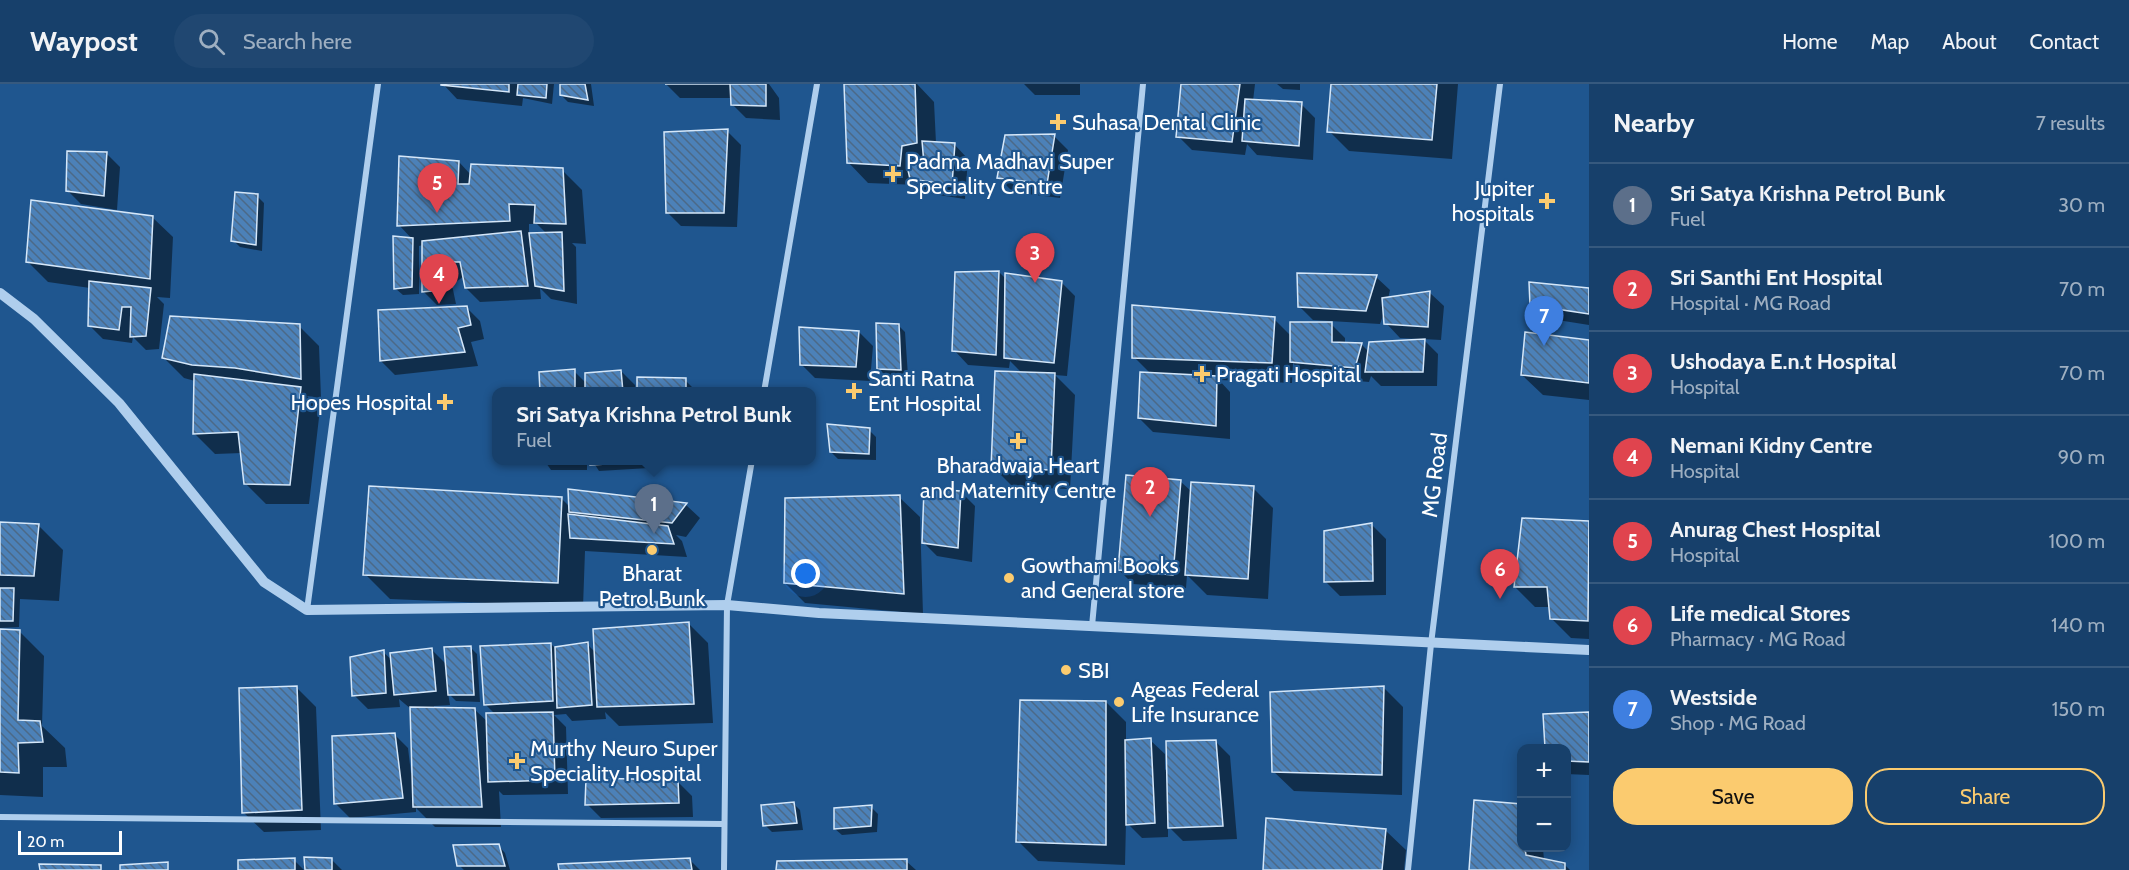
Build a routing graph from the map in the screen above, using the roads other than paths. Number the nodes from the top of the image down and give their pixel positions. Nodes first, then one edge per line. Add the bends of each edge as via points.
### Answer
1 (378, 84) edge
2 (817, 84) edge
3 (1143, 84) edge
4 (1500, 84) edge
5 (0, 293) edge
6 (765, 387) edge
7 (751, 465) edge
8 (727, 605) junction
9 (307, 610) junction
10 (1092, 626) junction
11 (1431, 644) junction
12 (1589, 650) edge
13 (0, 817) edge
14 (724, 824) junction
15 (724, 870) edge
16 (1408, 870) edge

1 - 9 street
2 - 6 street
3 - 10 street
4 - 11 street, MG Road
5 - 9 street via 34,319 119,403 264,582
7 - 8 street
8 - 9 street
8 - 10 street
8 - 14 street
10 - 11 street
11 - 12 street
11 - 16 street, MG Road
13 - 14 street
14 - 15 street

